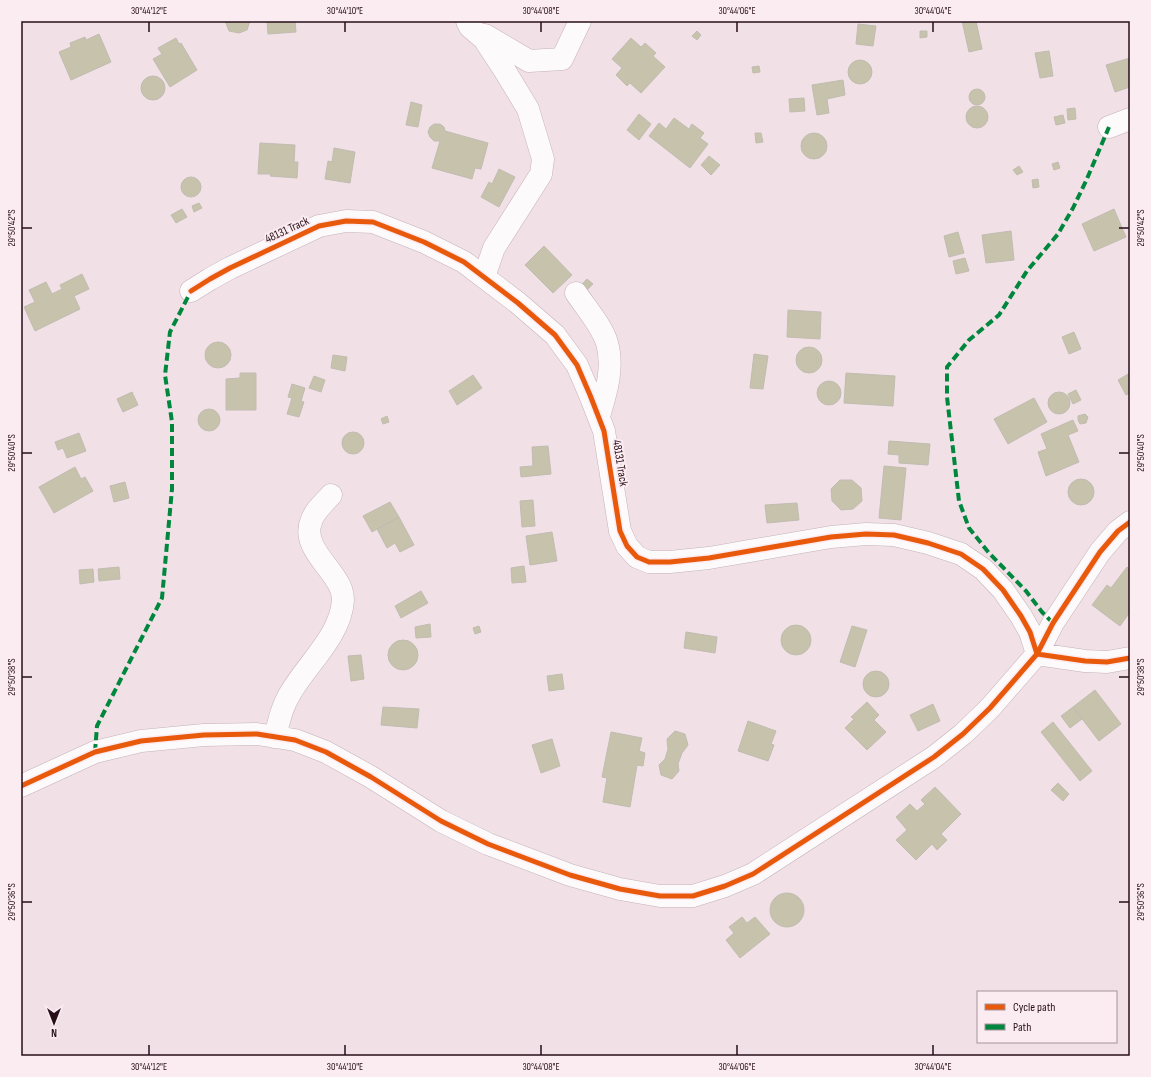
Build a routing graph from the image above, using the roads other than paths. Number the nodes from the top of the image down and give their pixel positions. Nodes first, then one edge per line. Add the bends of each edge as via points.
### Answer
1 (580, 21) edge
2 (466, 23) edge
3 (1130, 119) edge
4 (1109, 127) dead end
5 (484, 277) junction
6 (191, 291) dead end
7 (576, 293) dead end
8 (598, 416) junction
9 (331, 495) dead end
10 (1130, 522) edge
11 (1037, 654) junction
12 (1130, 658) edge
13 (275, 737) junction
14 (21, 786) edge

1 - 2 street via 562,59 529,61
2 - 5 street via 484,39 528,109 543,159 541,174 494,248
3 - 4 street
5 - 6 street, 48131 Track via 464,262 400,232 373,222 346,221 320,226 282,243 230,268
5 - 8 street, 48131 Track via 555,336 577,365
7 - 8 street via 607,343 607,391
8 - 11 street, 48131 Track via 604,431 620,530 627,546 637,557 649,562 670,562 709,558 831,537 894,535 961,554 983,569 1003,590 1021,616 1030,632
9 - 13 street via 318,510 309,532 311,543 341,587 341,611 336,627 290,692
10 - 11 street via 1118,530 1100,552 1053,623
11 - 12 street via 1107,662
11 - 13 street via 990,708 934,757 753,874 693,896 660,896 620,890 570,875 488,844 441,821 326,752 296,740
13 - 14 street via 257,734 204,735 141,741 95,752

